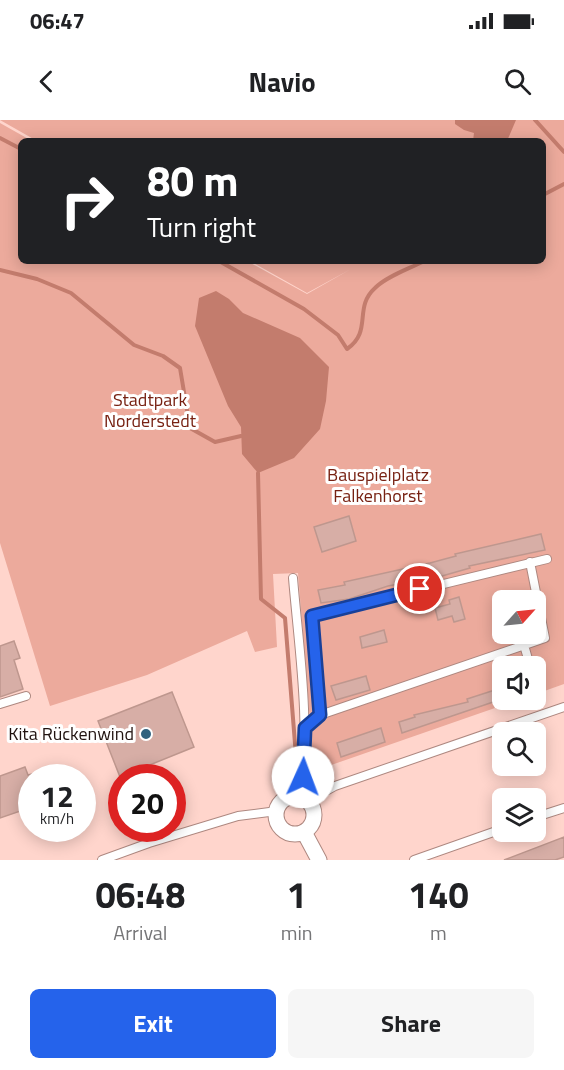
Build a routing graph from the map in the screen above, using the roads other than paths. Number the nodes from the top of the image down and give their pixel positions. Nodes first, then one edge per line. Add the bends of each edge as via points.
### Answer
1 (547, 559) dead end
2 (530, 562) junction
3 (293, 578) dead end
4 (524, 645) junction
5 (527, 656) edge
6 (26, 696) dead end
7 (0, 704) edge
8 (564, 707) edge
9 (320, 715) junction
10 (305, 728) junction
11 (304, 798) junction
12 (564, 808) edge
13 (277, 811) junction
14 (546, 814) edge
15 (304, 832) junction
16 (492, 833) edge
17 (102, 860) edge
18 (319, 860) edge
19 (414, 860) edge

1 - 2 lane
2 - 4 lane via 545,638
2 - 9 lane via 312,616
3 - 10 lane
4 - 5 lane
4 - 9 lane
6 - 7 lane
8 - 11 lane
9 - 10 lane
10 - 11 lane
11 - 13 street via 285,799
11 - 15 street via 314,812 314,820
12 - 14 lane
13 - 15 street via 277,821 284,830 293,834
13 - 17 lane via 238,816
15 - 18 street
16 - 19 lane

